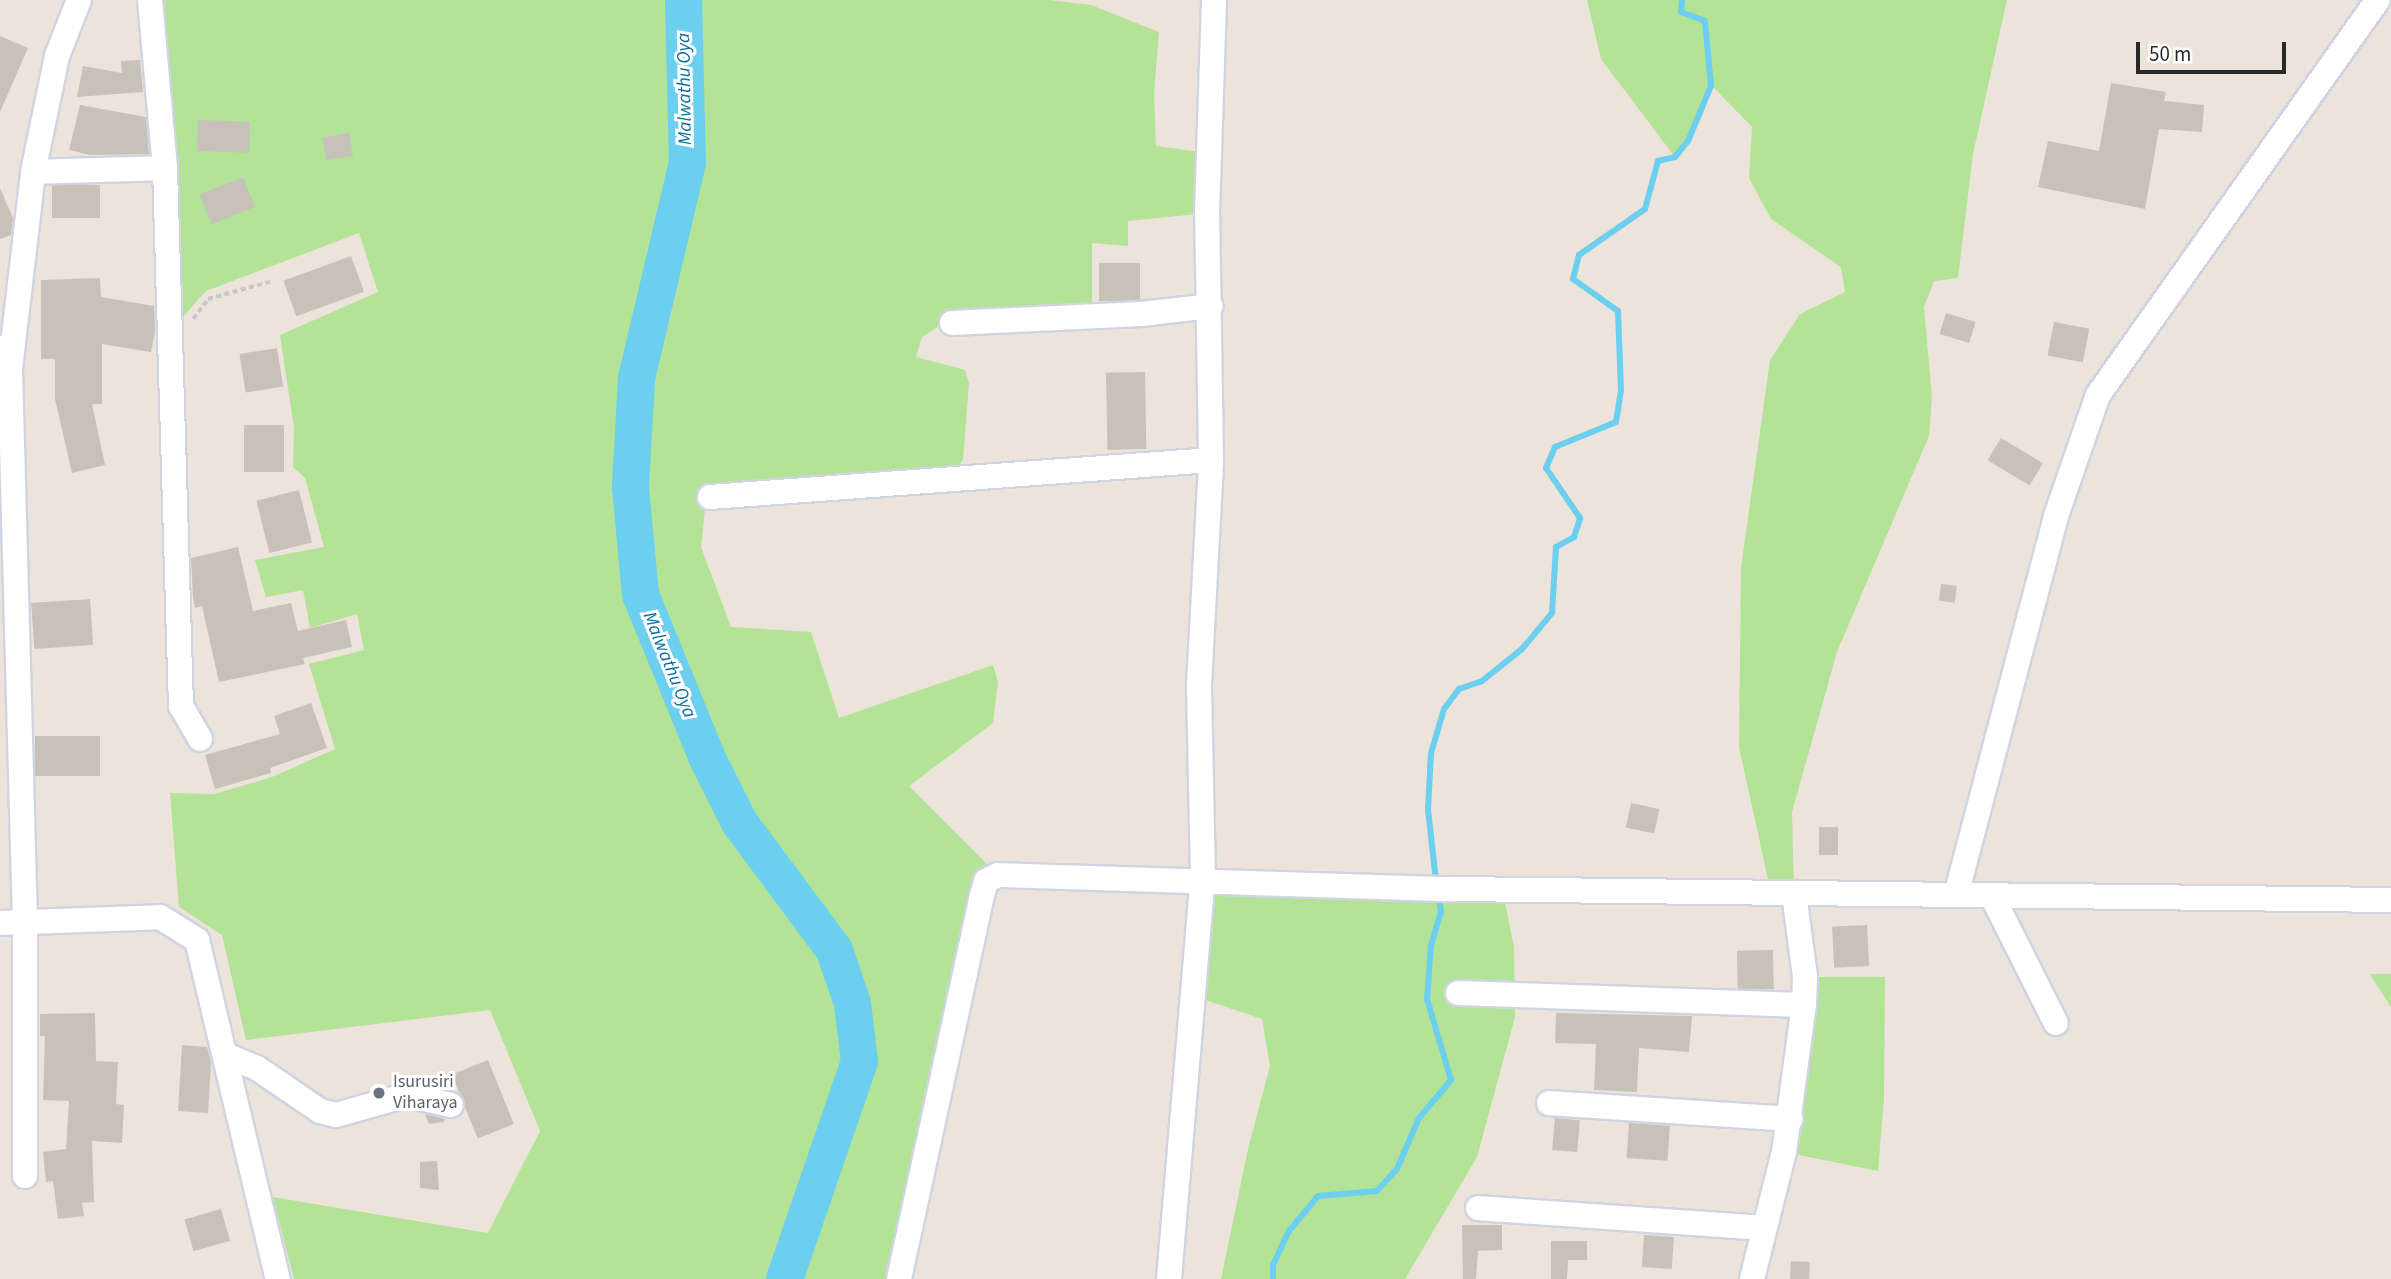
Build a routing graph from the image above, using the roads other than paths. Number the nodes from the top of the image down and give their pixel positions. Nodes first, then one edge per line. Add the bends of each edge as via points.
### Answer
1 (79, 0) edge
2 (150, 0) edge
3 (1214, 0) edge
4 (2378, 0) edge
5 (164, 168) junction
6 (33, 172) junction
7 (1211, 306) junction
8 (952, 323) dead end
9 (0, 348) edge
10 (10, 371) junction
11 (1211, 460) junction
12 (710, 497) dead end
13 (6, 503) edge
14 (8, 658) edge
15 (200, 739) dead end
16 (1203, 878) junction
17 (1794, 893) junction
18 (1956, 895) junction
19 (1992, 896) junction
20 (2391, 900) edge
21 (25, 922) junction
22 (0, 923) edge
23 (1458, 993) dead end
24 (1804, 1004) junction
25 (2056, 1023) dead end
26 (226, 1055) junction
27 (1549, 1103) dead end
28 (451, 1105) dead end
29 (1790, 1119) junction
30 (25, 1177) dead end
31 (1478, 1208) dead end
32 (1763, 1228) junction
33 (278, 1279) edge
34 (899, 1279) edge
35 (1169, 1279) edge
36 (1752, 1279) edge

1 - 6 street via 57,56
2 - 5 street
3 - 7 street via 1207,213
4 - 18 street via 2098,395 2056,516
5 - 6 street
5 - 15 street via 181,706
6 - 10 street
7 - 8 street
7 - 11 street
9 - 10 street
10 - 13 street
11 - 12 street
11 - 16 street via 1199,685
13 - 14 street
14 - 21 street
16 - 17 street via 1452,889
16 - 34 street via 998,875 986,881
16 - 35 street
17 - 18 street
17 - 24 street
18 - 19 street
19 - 20 street
19 - 25 street
21 - 22 street
21 - 26 street via 160,917 197,940
21 - 30 street
23 - 24 street
24 - 29 street
26 - 28 street via 257,1068 320,1111 336,1115 407,1095
26 - 33 street
27 - 29 street
29 - 32 street
31 - 32 street
32 - 36 street

